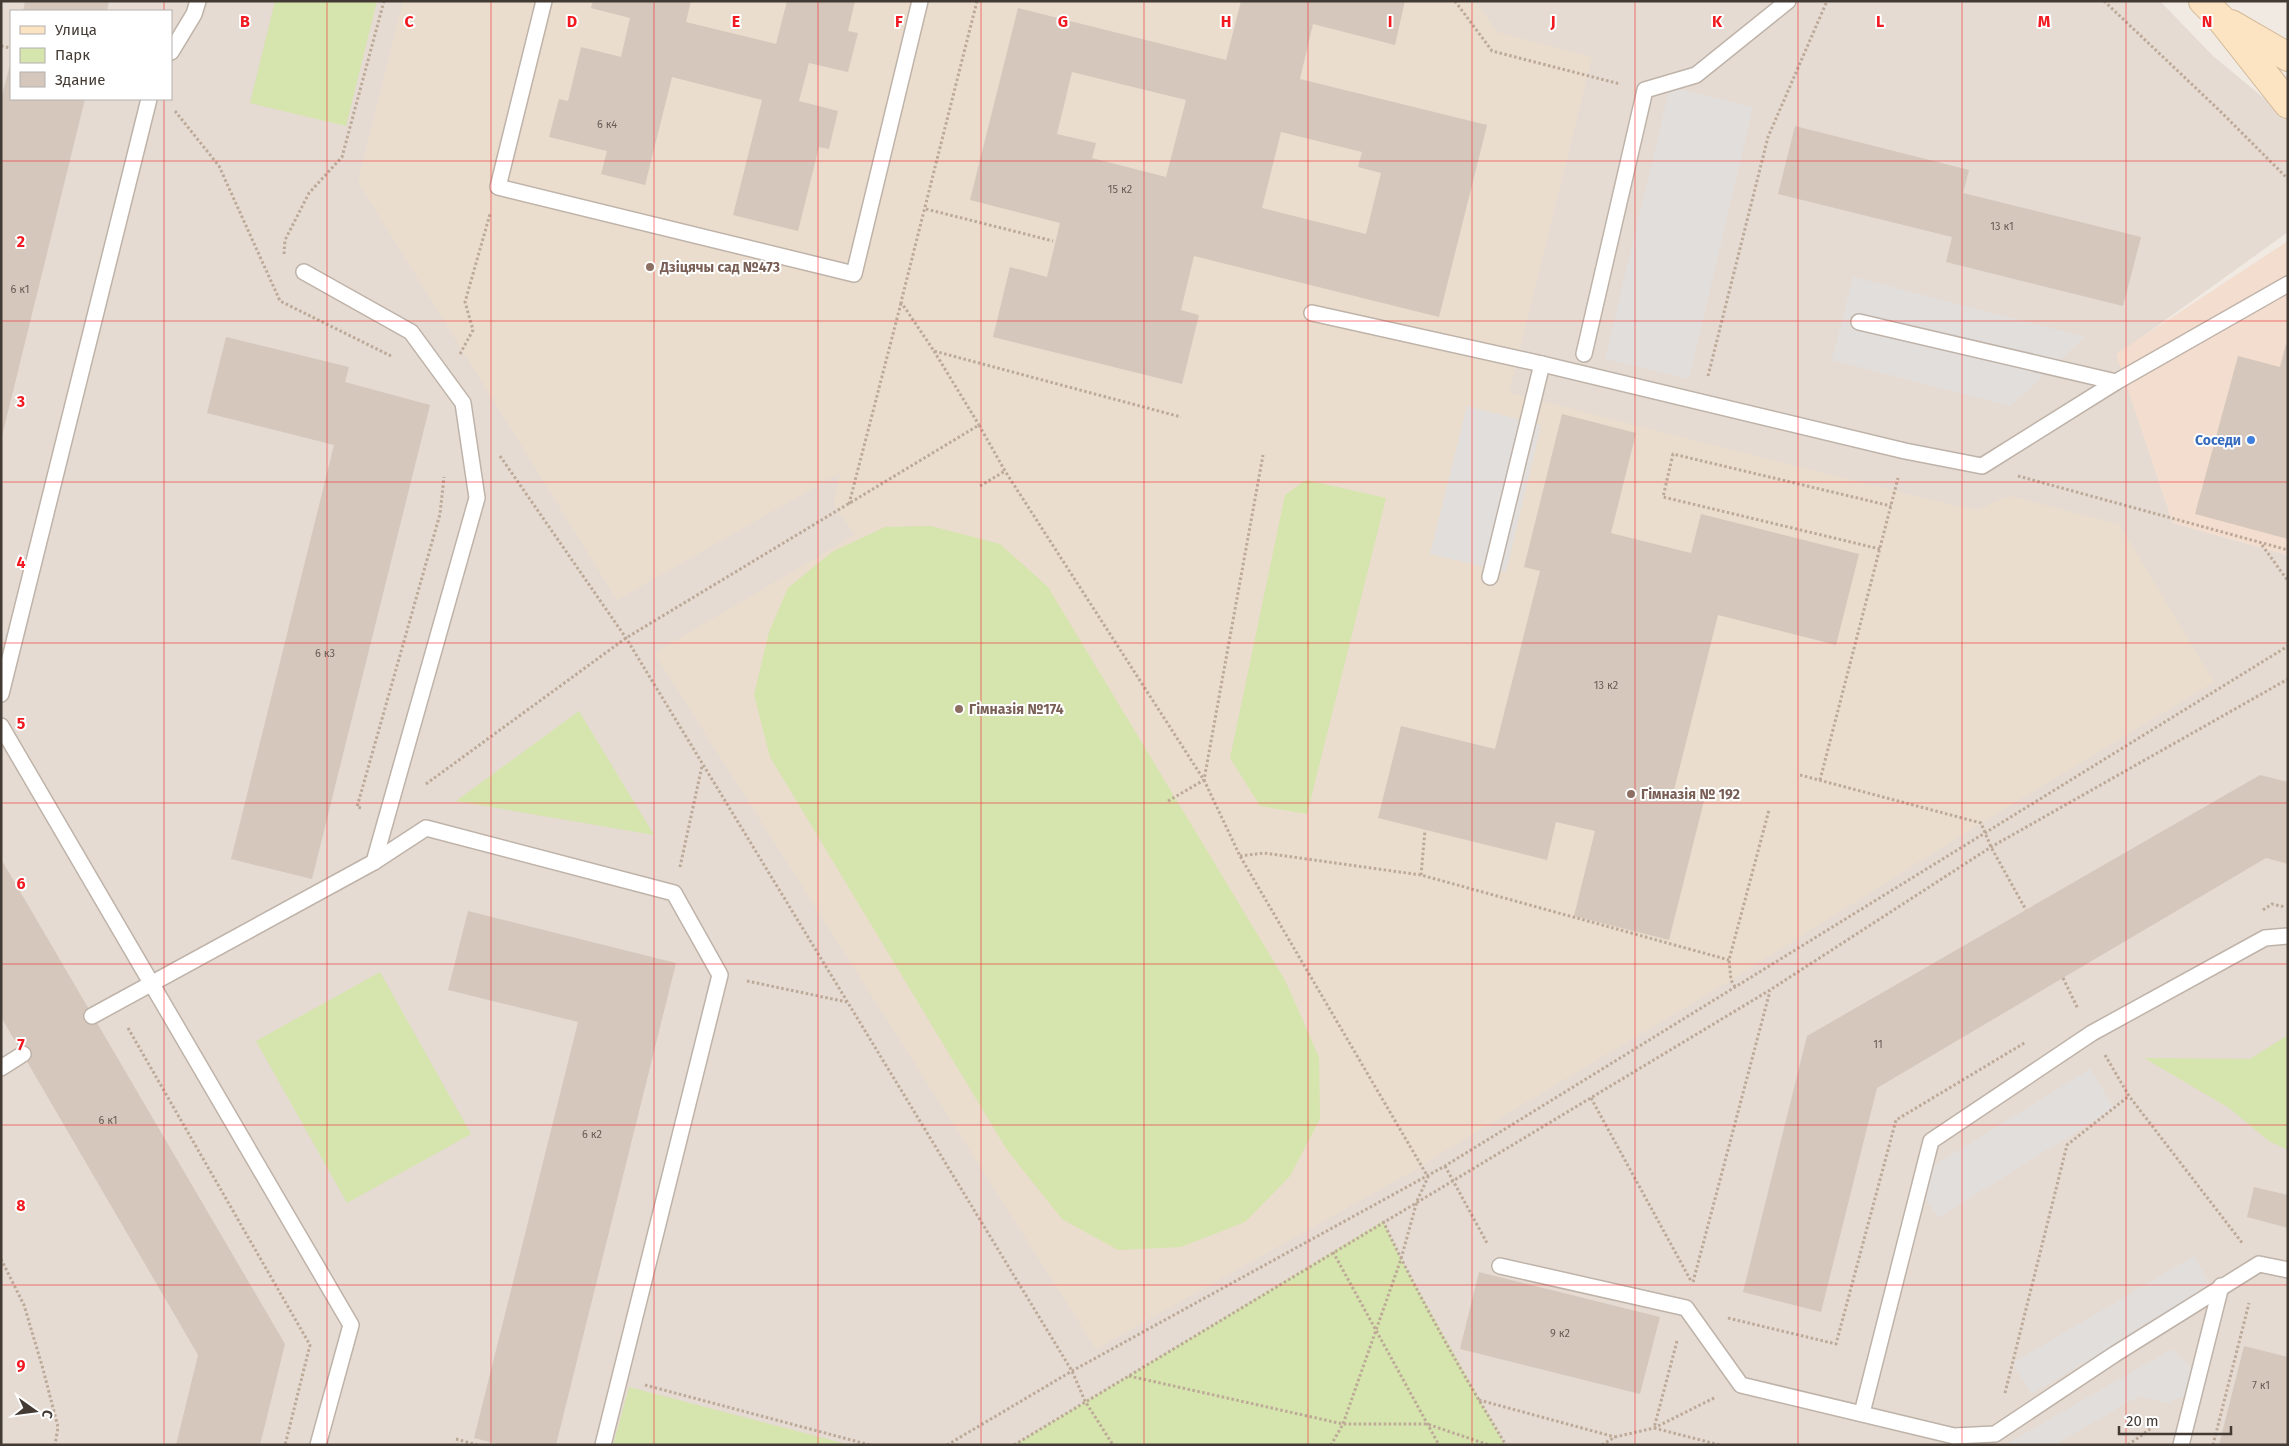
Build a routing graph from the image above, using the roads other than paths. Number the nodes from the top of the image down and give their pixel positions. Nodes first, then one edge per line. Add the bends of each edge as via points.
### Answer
1 (198, 1) edge
2 (544, 1) edge
3 (920, 1) edge
4 (1788, 1) edge
5 (2212, 10) edge
6 (172, 50) edge
7 (2288, 57) edge
8 (149, 100) edge
9 (2288, 104) edge
10 (304, 272) dead end
11 (2288, 284) edge
12 (1312, 313) dead end
13 (1859, 322) dead end
14 (1584, 354) dead end
15 (1542, 364) junction
16 (2116, 382) junction
17 (1490, 577) dead end
18 (1, 694) edge
19 (1, 726) edge
20 (374, 862) junction
21 (2288, 936) edge
22 (151, 984) junction
23 (92, 1016) dead end
24 (23, 1054) dead end
25 (1, 1068) edge
26 (1500, 1266) road end
27 (2288, 1270) edge
28 (2221, 1286) junction
29 (1862, 1413) junction
30 (1953, 1441) edge
31 (318, 1445) edge
32 (602, 1445) edge
33 (2180, 1445) edge

1 - 6 lane via 194,14
2 - 3 lane via 498,187 854,274
4 - 14 lane via 1696,74 1645,90
5 - 7 street
5 - 9 street
8 - 18 lane
10 - 20 lane via 411,332 463,402 477,498
11 - 16 lane
12 - 15 lane
13 - 16 lane
15 - 16 lane via 1905,451 1982,466
15 - 17 lane
19 - 22 lane
20 - 22 lane
20 - 32 lane via 426,828 674,893 720,975
21 - 29 lane via 2265,938 2092,1033 1931,1141
22 - 23 lane
22 - 31 lane via 351,1324
24 - 25 lane
26 - 29 lane via 1686,1308 1741,1385
27 - 28 lane via 2259,1264
28 - 30 lane via 1995,1434
28 - 33 lane
29 - 30 lane

